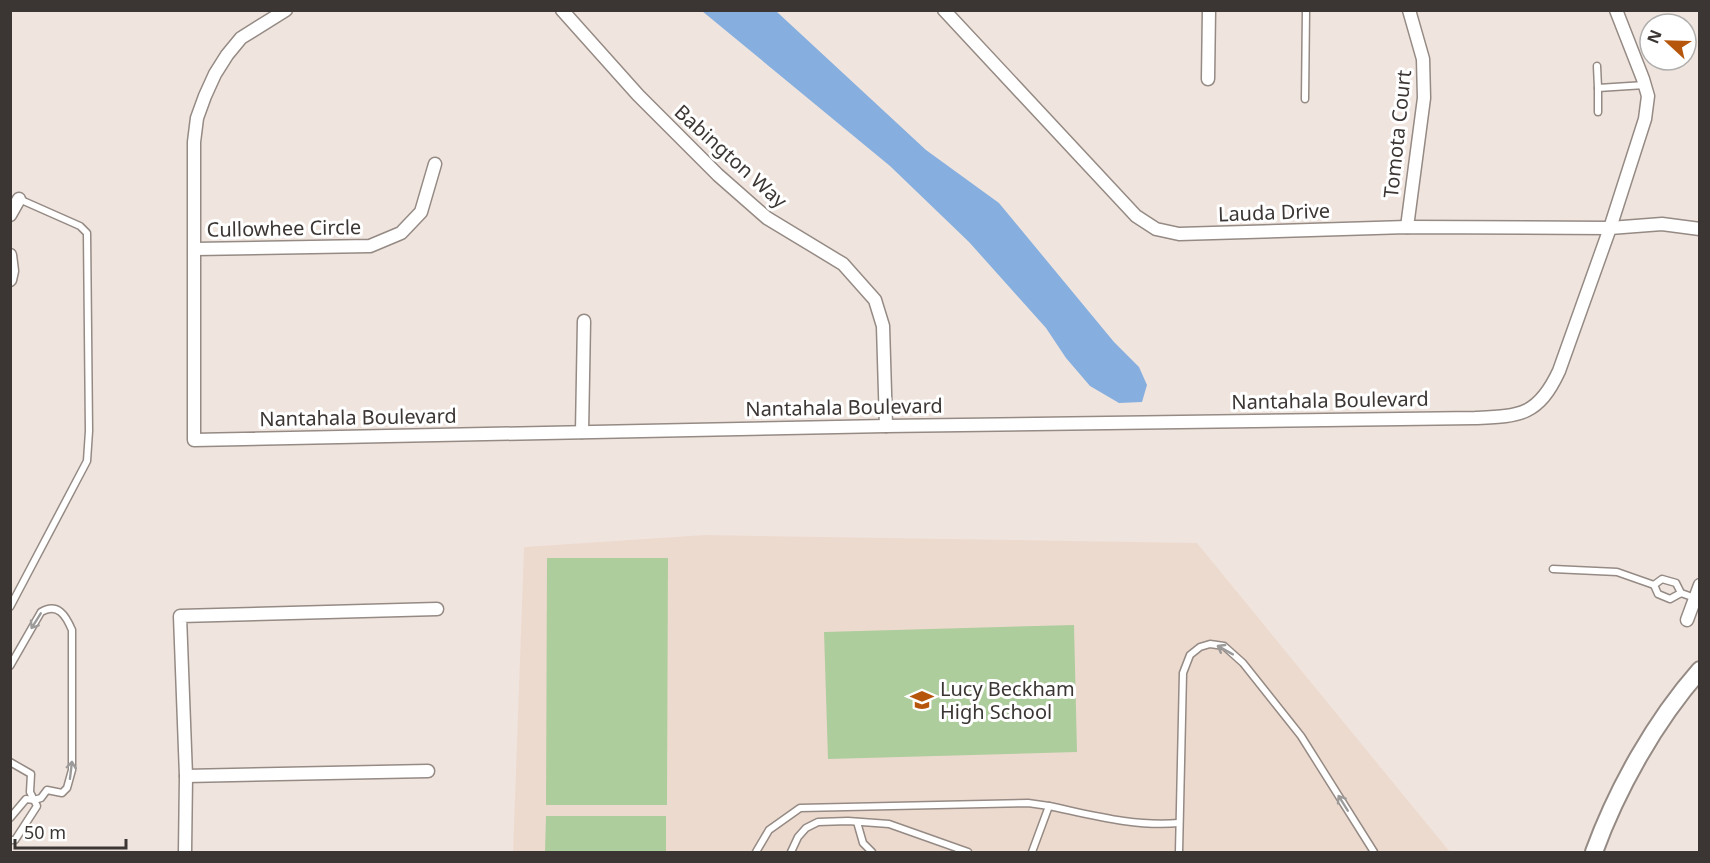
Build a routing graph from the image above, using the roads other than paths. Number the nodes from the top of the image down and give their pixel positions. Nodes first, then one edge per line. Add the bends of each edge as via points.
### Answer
1 (286, 10) edge
2 (562, 10) edge
3 (1209, 10) edge
4 (1306, 10) edge
5 (1409, 10) edge
6 (1616, 10) edge
7 (945, 11) edge
8 (1597, 66) dead end
9 (1208, 79) dead end
10 (1645, 85) junction
11 (1598, 88) junction
12 (1305, 99) dead end
13 (1598, 112) dead end
14 (435, 164) dead end
15 (19, 199) joint
16 (10, 215) edge
17 (1407, 227) junction
18 (1610, 228) junction
19 (1700, 229) edge
20 (195, 249) junction
21 (10, 255) edge
22 (10, 280) edge
23 (584, 321) dead end
24 (886, 426) junction
25 (582, 432) junction
26 (1553, 568) dead end
27 (1654, 585) junction
28 (1700, 585) edge
29 (14, 593) edge
30 (1681, 593) junction
31 (1695, 598) junction
32 (10, 607) edge
33 (437, 609) dead end
34 (1687, 620) dead end
35 (10, 666) edge
36 (1700, 670) edge
37 (10, 762) edge
38 (428, 771) dead end
39 (186, 776) junction
40 (34, 800) junction
41 (1049, 806) junction
42 (10, 819) edge
43 (857, 822) junction
44 (1179, 823) junction
45 (10, 840) edge
46 (186, 852) edge
47 (756, 852) edge
48 (791, 852) edge
49 (872, 852) edge
50 (968, 852) edge
51 (1032, 852) edge
52 (1179, 852) edge
53 (1374, 852) edge
54 (1594, 852) edge

1 - 20 street, Nantahala Boulevard via 241,38 215,74 205,96 194,142
2 - 24 street, Babington Way via 638,95 718,175 767,218 843,264 875,300 883,326
3 - 9 street
4 - 12 lane
5 - 17 street, Tomota Court via 1423,59 1424,98
6 - 10 street, Nantahala Boulevard
7 - 17 street, Lauda Drive via 1136,216 1156,229 1179,234
8 - 11 lane
10 - 11 lane
10 - 18 street, Nantahala Boulevard via 1648,96 1644,119
11 - 13 lane
14 - 20 street, Cullowhee Circle via 421,212 401,232 370,246
15 - 16 street
15 - 29 lane via 80,226 87,233 89,431 87,461
17 - 18 street, Lauda Drive
18 - 19 street, Lauda Drive via 1662,224
18 - 24 street, Nantahala Boulevard via 1559,371 1550,390 1522,414 1475,418
20 - 25 street, Nantahala Boulevard via 194,440
21 - 22 street
23 - 25 street
24 - 25 street, Nantahala Boulevard
26 - 27 lane via 1617,572
27 - 30 lane via 1658,594 1670,599
27 - 30 lane via 1662,579 1676,583
28 - 31 street
29 - 32 lane
30 - 31 lane
31 - 34 street
33 - 39 street via 180,616
40 -> 35 lane via 47,790 62,793 68,788 72,770 72,630 66,616 58,609 41,612
36 - 54 main road via 1653,735 1622,788
37 - 40 lane via 31,774 30,792
38 - 39 street
39 - 46 street
40 - 42 lane via 26,799
40 - 45 lane via 36,806 28,820 15,840
41 - 44 lane via 1124,822
41 - 47 lane via 1028,803 800,808 769,830
41 - 51 lane
43 - 48 lane via 818,822 806,828
43 - 49 lane via 863,843
43 - 50 lane via 888,824
44 - 52 lane
53 -> 44 lane via 1301,736 1243,663 1224,646 1200,646 1190,655 1183,673

